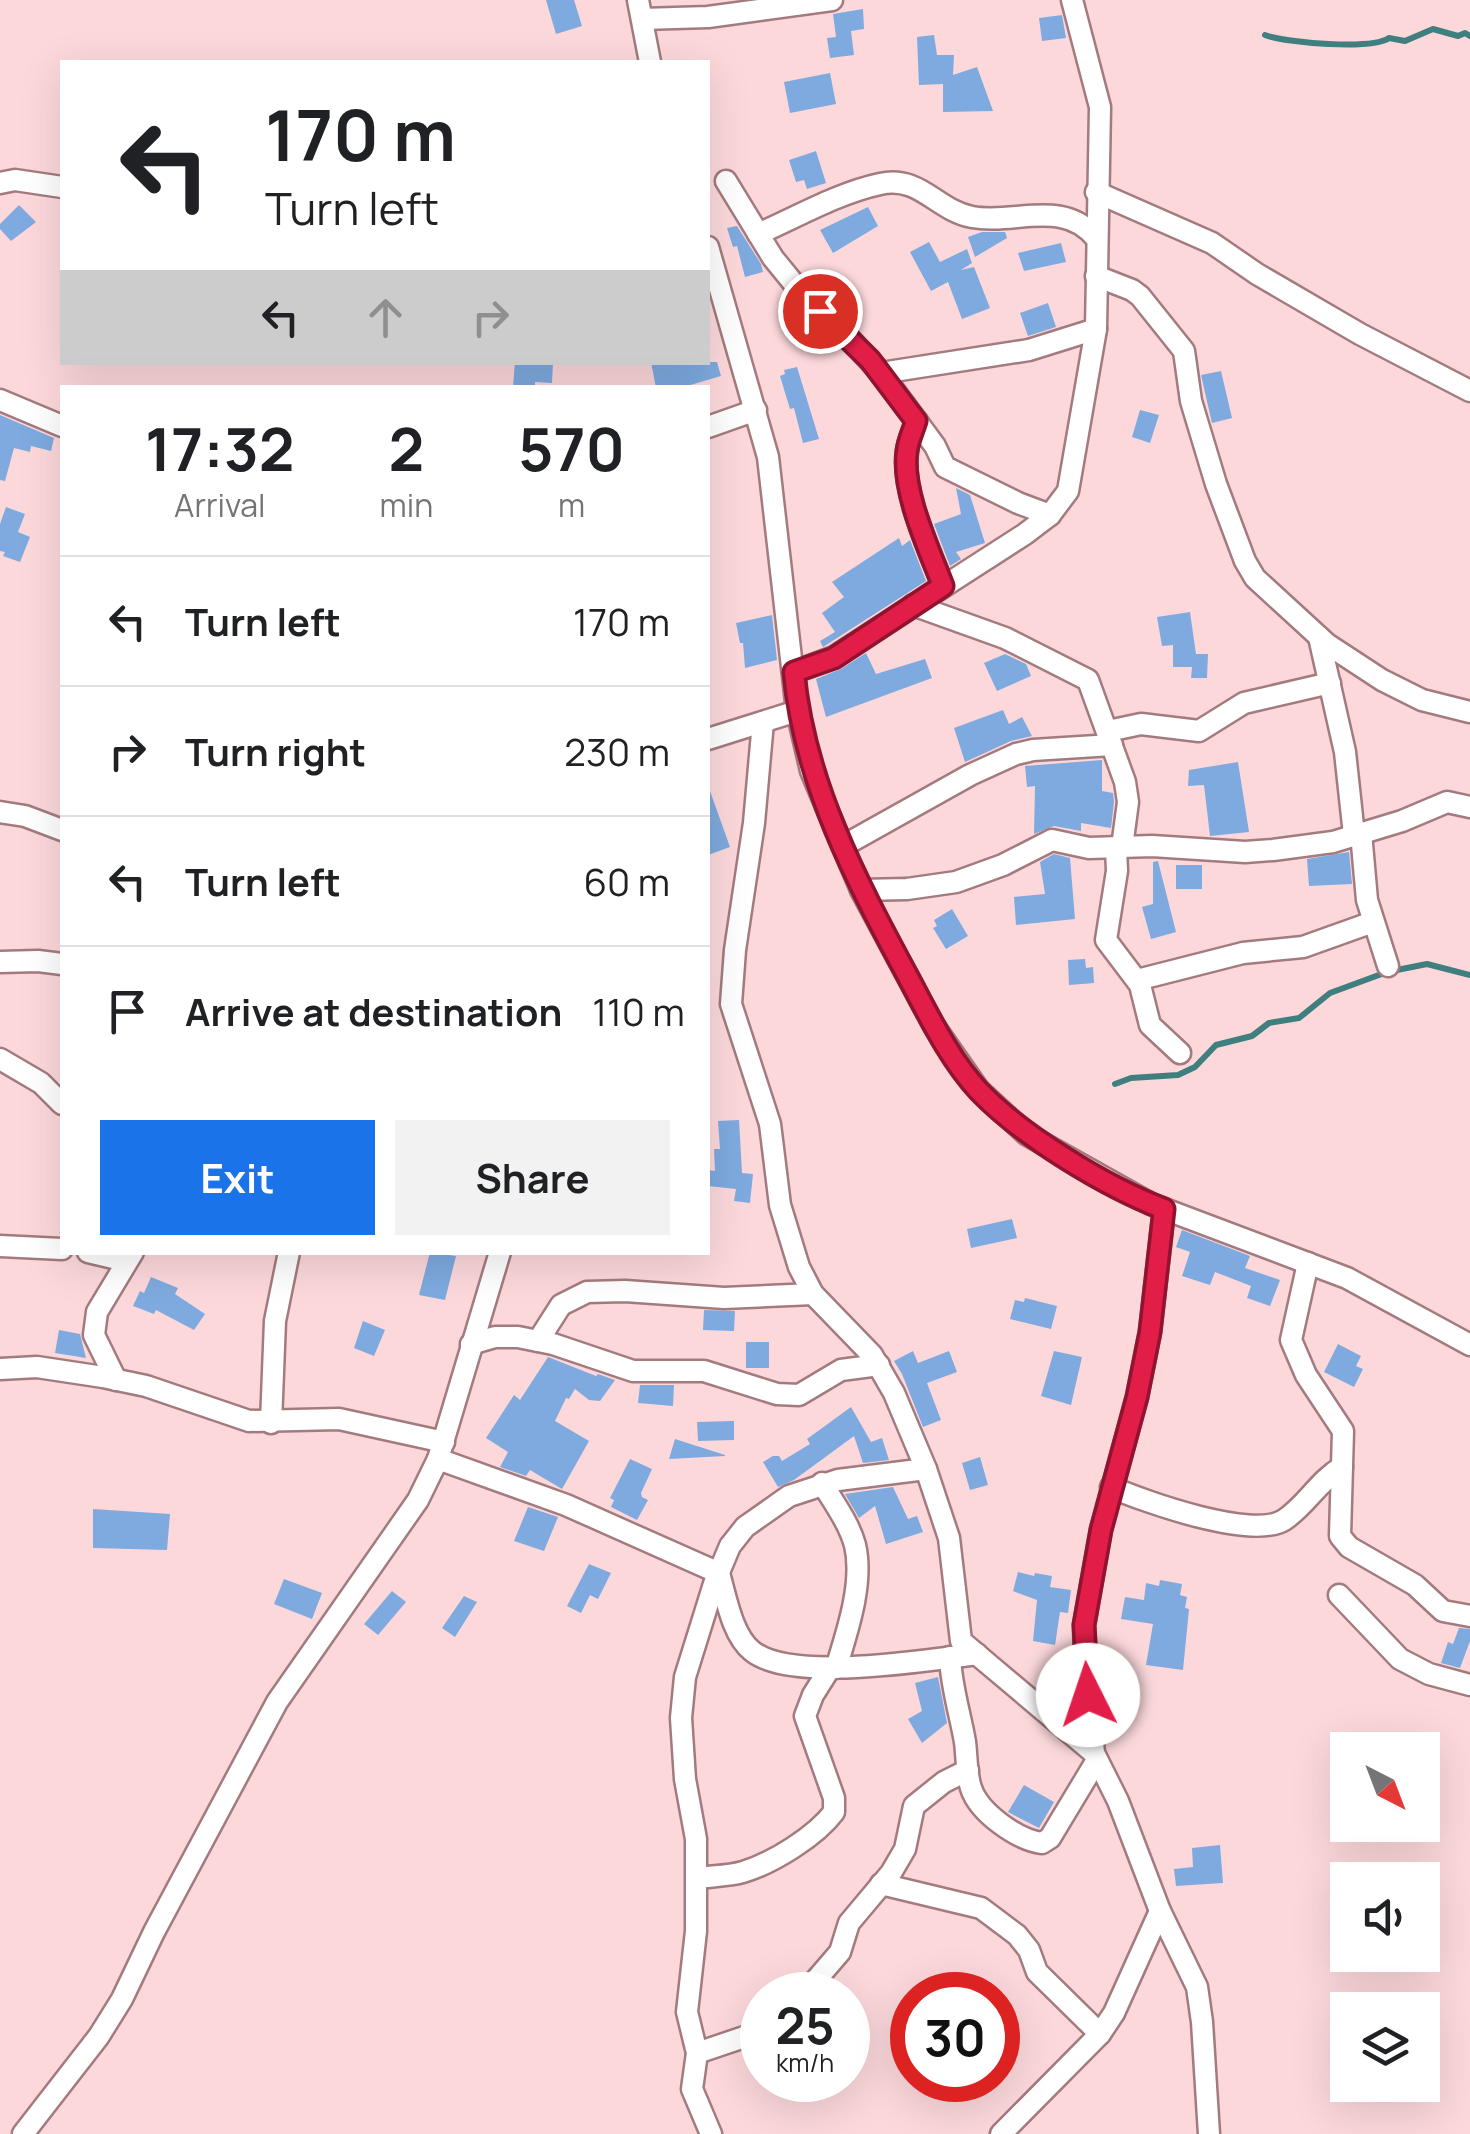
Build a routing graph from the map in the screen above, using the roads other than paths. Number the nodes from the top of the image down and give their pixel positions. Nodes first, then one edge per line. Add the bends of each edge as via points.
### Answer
1 (832, 0) edge
2 (1072, 0) edge
3 (640, 9) edge
4 (650, 60) edge
5 (726, 182) dead end
6 (0, 183) edge
7 (60, 188) edge
8 (1096, 192) junction
9 (758, 234) junction
10 (1096, 238) junction
11 (710, 268) edge
12 (1096, 276) junction
13 (1096, 329) junction
14 (882, 373) junction
15 (1470, 391) edge
16 (0, 400) edge
17 (756, 410) junction
18 (916, 421) junction
19 (60, 425) edge
20 (710, 425) edge
21 (1050, 515) junction
22 (943, 586) junction
23 (913, 606) junction
24 (1320, 637) junction
25 (794, 672) junction
26 (1330, 683) junction
27 (798, 711) junction
28 (1470, 712) edge
29 (763, 722) junction
30 (710, 738) edge
31 (1110, 738) junction
32 (1470, 807) edge
33 (0, 812) edge
34 (60, 829) edge
35 (1357, 834) junction
36 (844, 846) junction
37 (1119, 848) junction
38 (861, 890) junction
39 (1372, 922) junction
40 (0, 962) edge
41 (60, 964) edge
42 (1388, 966) dead end
43 (1137, 980) junction
44 (1180, 1052) dead end
45 (0, 1059) edge
46 (60, 1102) edge
47 (1164, 1209) junction
48 (0, 1246) edge
49 (60, 1248) edge
50 (288, 1255) edge
51 (499, 1255) edge
52 (122, 1256) edge
53 (1308, 1263) junction
54 (813, 1294) junction
55 (538, 1341) junction
56 (471, 1344) junction
57 (1470, 1345) edge
58 (4, 1364) edge
59 (879, 1366) junction
60 (116, 1380) junction
61 (271, 1423) junction
62 (441, 1450) junction
63 (1342, 1467) junction
64 (926, 1469) junction
65 (822, 1483) junction
66 (1112, 1487) junction
67 (719, 1573) junction
68 (1339, 1595) dead end
69 (1470, 1616) edge
70 (977, 1654) junction
71 (950, 1657) junction
72 (833, 1668) junction
73 (1470, 1685) edge
74 (1096, 1757) junction
75 (968, 1770) junction
76 (696, 1878) junction
77 (881, 1884) junction
78 (1160, 1911) junction
79 (823, 1972) edge
80 (1100, 2034) junction
81 (740, 2038) edge
82 (697, 2053) junction
83 (22, 2134) edge
84 (711, 2134) edge
85 (1002, 2134) edge
86 (1209, 2134) edge

1 - 3 street via 708,17
2 - 8 street via 1100,107
3 - 4 street
5 - 9 street
6 - 7 street
8 - 10 street
8 - 15 street via 1212,243 1360,334
9 - 10 street via 882,184 906,182 966,216 1069,218
9 - 14 street via 804,296
10 - 12 street
11 - 17 street
12 - 13 street
12 - 24 street via 1132,290 1184,351 1191,401 1245,561
13 - 14 street via 1029,350
13 - 21 street via 1072,475
14 - 18 street
16 - 19 street
17 - 20 street
17 - 25 street
18 - 21 street via 950,472
18 - 22 street via 906,454 908,475
21 - 22 street
22 - 23 street
23 - 25 street via 834,658
23 - 31 street via 1005,638 1080,674 1092,686
24 - 26 street
24 - 28 street via 1408,693
25 - 27 street
26 - 31 street via 1244,703 1199,731 1141,724
26 - 35 street
27 - 29 street
27 - 36 street via 811,771
29 - 30 street
29 - 54 street via 731,1004 770,1124 780,1206
31 - 36 street via 1016,754
31 - 37 street via 1128,802
32 - 35 street via 1447,802
33 - 34 street
35 - 37 street via 1273,850
35 - 39 street
36 - 38 street
37 - 38 street via 1052,840 956,882
37 - 43 street via 1105,932 1110,949
38 - 47 street via 934,1026 978,1089 1026,1134
39 - 42 street
39 - 43 street via 1304,948 1242,954
40 - 41 street
43 - 44 street via 1150,1024
45 - 46 street
47 - 53 street
47 - 66 street via 1147,1348
48 - 49 street
50 - 61 street via 276,1321
51 - 56 street
52 - 60 street via 97,1312 94,1336
53 - 57 street
53 - 63 street via 1291,1340 1343,1431
54 - 55 street via 587,1292 561,1304
54 - 59 street
55 - 56 street via 495,1337
55 - 59 street via 632,1370 704,1371 777,1394 799,1394 841,1370
56 - 62 street
58 - 60 street
59 - 64 street
60 - 61 street
61 - 62 street via 339,1419
62 - 67 street
62 - 83 street via 418,1500 267,1718 100,2036
63 - 66 street via 1290,1516 1267,1527 1153,1506
63 - 69 street via 1343,1542 1399,1574 1443,1610
64 - 65 street
64 - 70 street via 949,1538 959,1635
65 - 67 street via 789,1496 745,1527
65 - 72 street via 856,1548 854,1590
66 - 74 street via 1084,1625
67 - 72 street via 752,1651 770,1661
67 - 76 street via 682,1691
68 - 73 street via 1400,1658
70 - 71 street
70 - 74 street
71 - 72 street
71 - 75 street
72 - 76 street via 804,1716 834,1812 813,1836 757,1866
74 - 75 street via 1042,1844 1029,1842 985,1809 971,1790
74 - 78 street
75 - 77 street via 914,1806 905,1849
76 - 82 street via 687,2012
77 - 79 street
77 - 80 street via 982,1908 1018,1935 1037,1972
78 - 80 street
78 - 86 street via 1197,1987
80 - 85 street
81 - 82 street
82 - 84 street via 692,2089

